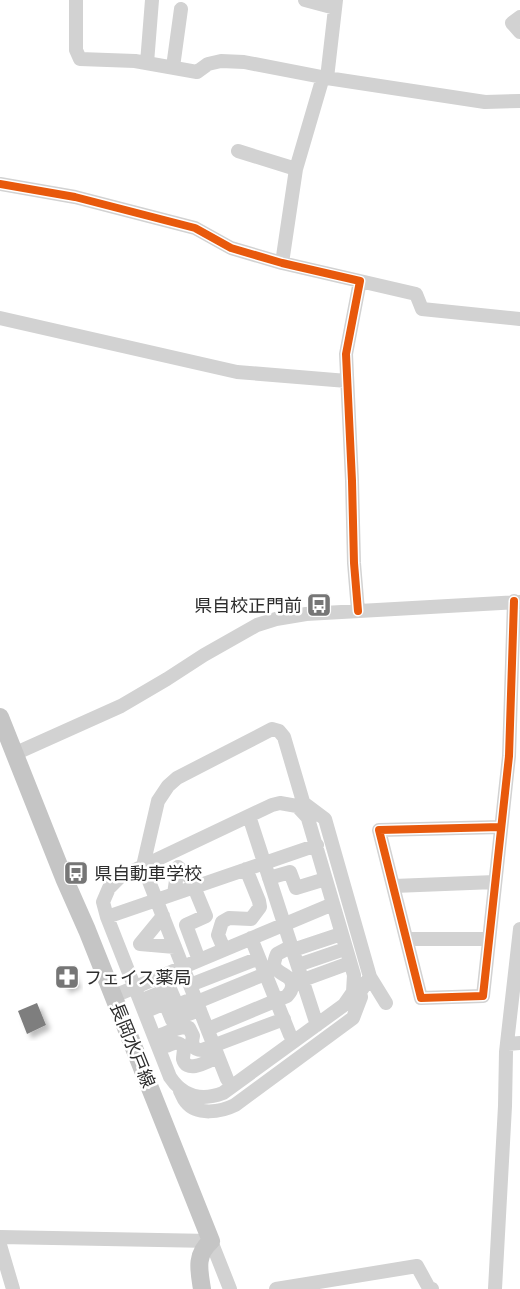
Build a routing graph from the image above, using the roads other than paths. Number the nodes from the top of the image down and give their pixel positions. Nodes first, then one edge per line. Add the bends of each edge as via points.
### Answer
1 (76, 0) edge
2 (152, 0) edge
3 (305, 0) edge
4 (336, 4) edge
5 (180, 9) dead end
6 (520, 17) edge
7 (520, 32) edge
8 (147, 63) junction
9 (173, 68) junction
10 (325, 77) junction
11 (520, 101) edge
12 (238, 151) dead end
13 (296, 169) junction
14 (0, 184) edge
15 (282, 263) junction
16 (360, 281) junction
17 (0, 318) edge
18 (520, 319) edge
19 (347, 381) junction
20 (517, 602) edge
21 (358, 611) junction
22 (0, 717) edge
23 (14, 754) junction
24 (305, 804) junction
25 (250, 820) junction
26 (310, 820) junction
27 (501, 827) junction
28 (313, 846) junction
29 (264, 863) junction
30 (246, 869) junction
31 (144, 870) junction
32 (269, 878) junction
33 (319, 881) junction
34 (495, 882) junction
35 (196, 886) junction
36 (394, 886) junction
37 (174, 894) junction
38 (156, 900) junction
39 (330, 905) junction
40 (110, 915) junction
41 (163, 916) junction
42 (284, 924) junction
43 (520, 929) edge
44 (335, 936) junction
45 (251, 938) junction
46 (407, 939) junction
47 (489, 939) junction
48 (175, 947) junction
49 (292, 948) junction
50 (224, 949) junction
51 (339, 951) junction
52 (259, 958) junction
53 (199, 960) junction
54 (298, 965) junction
55 (344, 965) junction
56 (183, 967) junction
57 (265, 974) junction
58 (354, 975) junction
59 (370, 977) junction
60 (303, 980) junction
61 (138, 985) junction
62 (190, 985) junction
63 (360, 995) junction
64 (114, 996) junction
65 (276, 1002) junction
66 (149, 1003) junction
67 (197, 1003) junction
68 (386, 1003) dead end
69 (284, 1020) junction
70 (316, 1021) junction
71 (208, 1029) junction
72 (290, 1035) junction
73 (164, 1040) junction
74 (514, 1044) edge
75 (216, 1051) junction
76 (227, 1080) junction
77 (179, 1089) junction
78 (0, 1237) edge
79 (211, 1241) junction
80 (0, 1246) edge
81 (13, 1289) edge
82 (202, 1289) edge
83 (230, 1289) edge
84 (276, 1289) edge
85 (432, 1289) edge
86 (495, 1289) edge

1 - 8 street via 76,50 80,59
2 - 8 street
3 - 4 street
4 - 10 street
5 - 9 street
6 - 7 street via 512,23
8 - 9 street
9 - 10 street via 197,72 208,64 221,61 244,62
10 - 11 street via 485,102
10 - 13 street
12 - 13 street
13 - 15 street
14 - 15 street via 75,197 195,228 231,248
15 - 16 street
16 - 18 street via 416,294 422,309
16 - 19 street via 346,354
17 - 19 street via 237,372
19 - 21 street
20 - 21 street
20 - 27 street via 509,756
21 - 23 street via 306,614 257,625 121,706
22 - 23 main road, 長岡水戸線
23 - 64 main road, 長岡水戸線
24 - 26 street
24 - 31 street via 284,737 272,729 168,786 158,801
24 - 59 street via 326,819
25 - 26 street via 280,803 296,806
25 - 28 street via 274,812 290,812 302,823
25 - 29 street
25 - 31 street
26 - 28 street
27 - 34 street
27 - 36 street via 379,830
28 - 29 street
28 - 33 street
28 - 39 street
29 - 30 street
29 - 32 street
30 - 35 street
30 - 50 street via 260,908 251,919 229,918 222,922 218,935
31 - 38 street
31 - 40 street via 114,882 104,902
32 - 33 street via 290,872 296,888
32 - 42 street
33 - 39 street
34 - 36 street
34 - 47 street
35 - 37 street
35 - 37 street via 178,867
35 - 53 street via 206,916 186,925
36 - 46 street
37 - 38 street
38 - 40 street
38 - 41 street
39 - 42 street
39 - 44 street
39 - 58 street
40 - 61 street
41 - 48 street
41 - 48 street via 140,944
42 - 45 street
42 - 49 street
43 - 74 street
44 - 49 street
44 - 51 street
45 - 50 street
45 - 52 street
46 - 47 street
46 - 47 street via 421,998 483,996
48 - 56 street
49 - 54 street
49 - 65 street via 277,954 274,961 274,966 287,976 293,987 287,996
50 - 53 street
51 - 54 street
51 - 55 street
52 - 57 street
52 - 62 street
53 - 56 street
54 - 60 street
55 - 60 street
55 - 70 street via 348,979 345,993
56 - 61 street
56 - 62 street
57 - 65 street
57 - 67 street
58 - 63 street
58 - 70 street via 349,1000
59 - 63 street
59 - 68 street
60 - 70 street
61 - 64 street
61 - 66 street
61 - 77 street via 170,1077
62 - 67 street
63 - 77 street via 353,1018 235,1105 212,1112 197,1109 186,1103
64 - 79 main road, 長岡水戸線
65 - 69 street
65 - 71 street
66 - 67 street via 165,1003 172,1020
66 - 73 street
67 - 71 street
69 - 72 street
69 - 75 street
70 - 72 street
70 - 77 street via 223,1093 200,1098
71 - 75 street
72 - 76 street
73 - 75 street via 185,1027 192,1031 192,1042 197,1050
73 - 76 street via 176,1073 187,1086 211,1090
74 - 86 street
75 - 76 street
78 - 79 street
79 - 82 main road via 203,1248 200,1259
79 - 83 street
80 - 81 street
84 - 85 street via 417,1266

